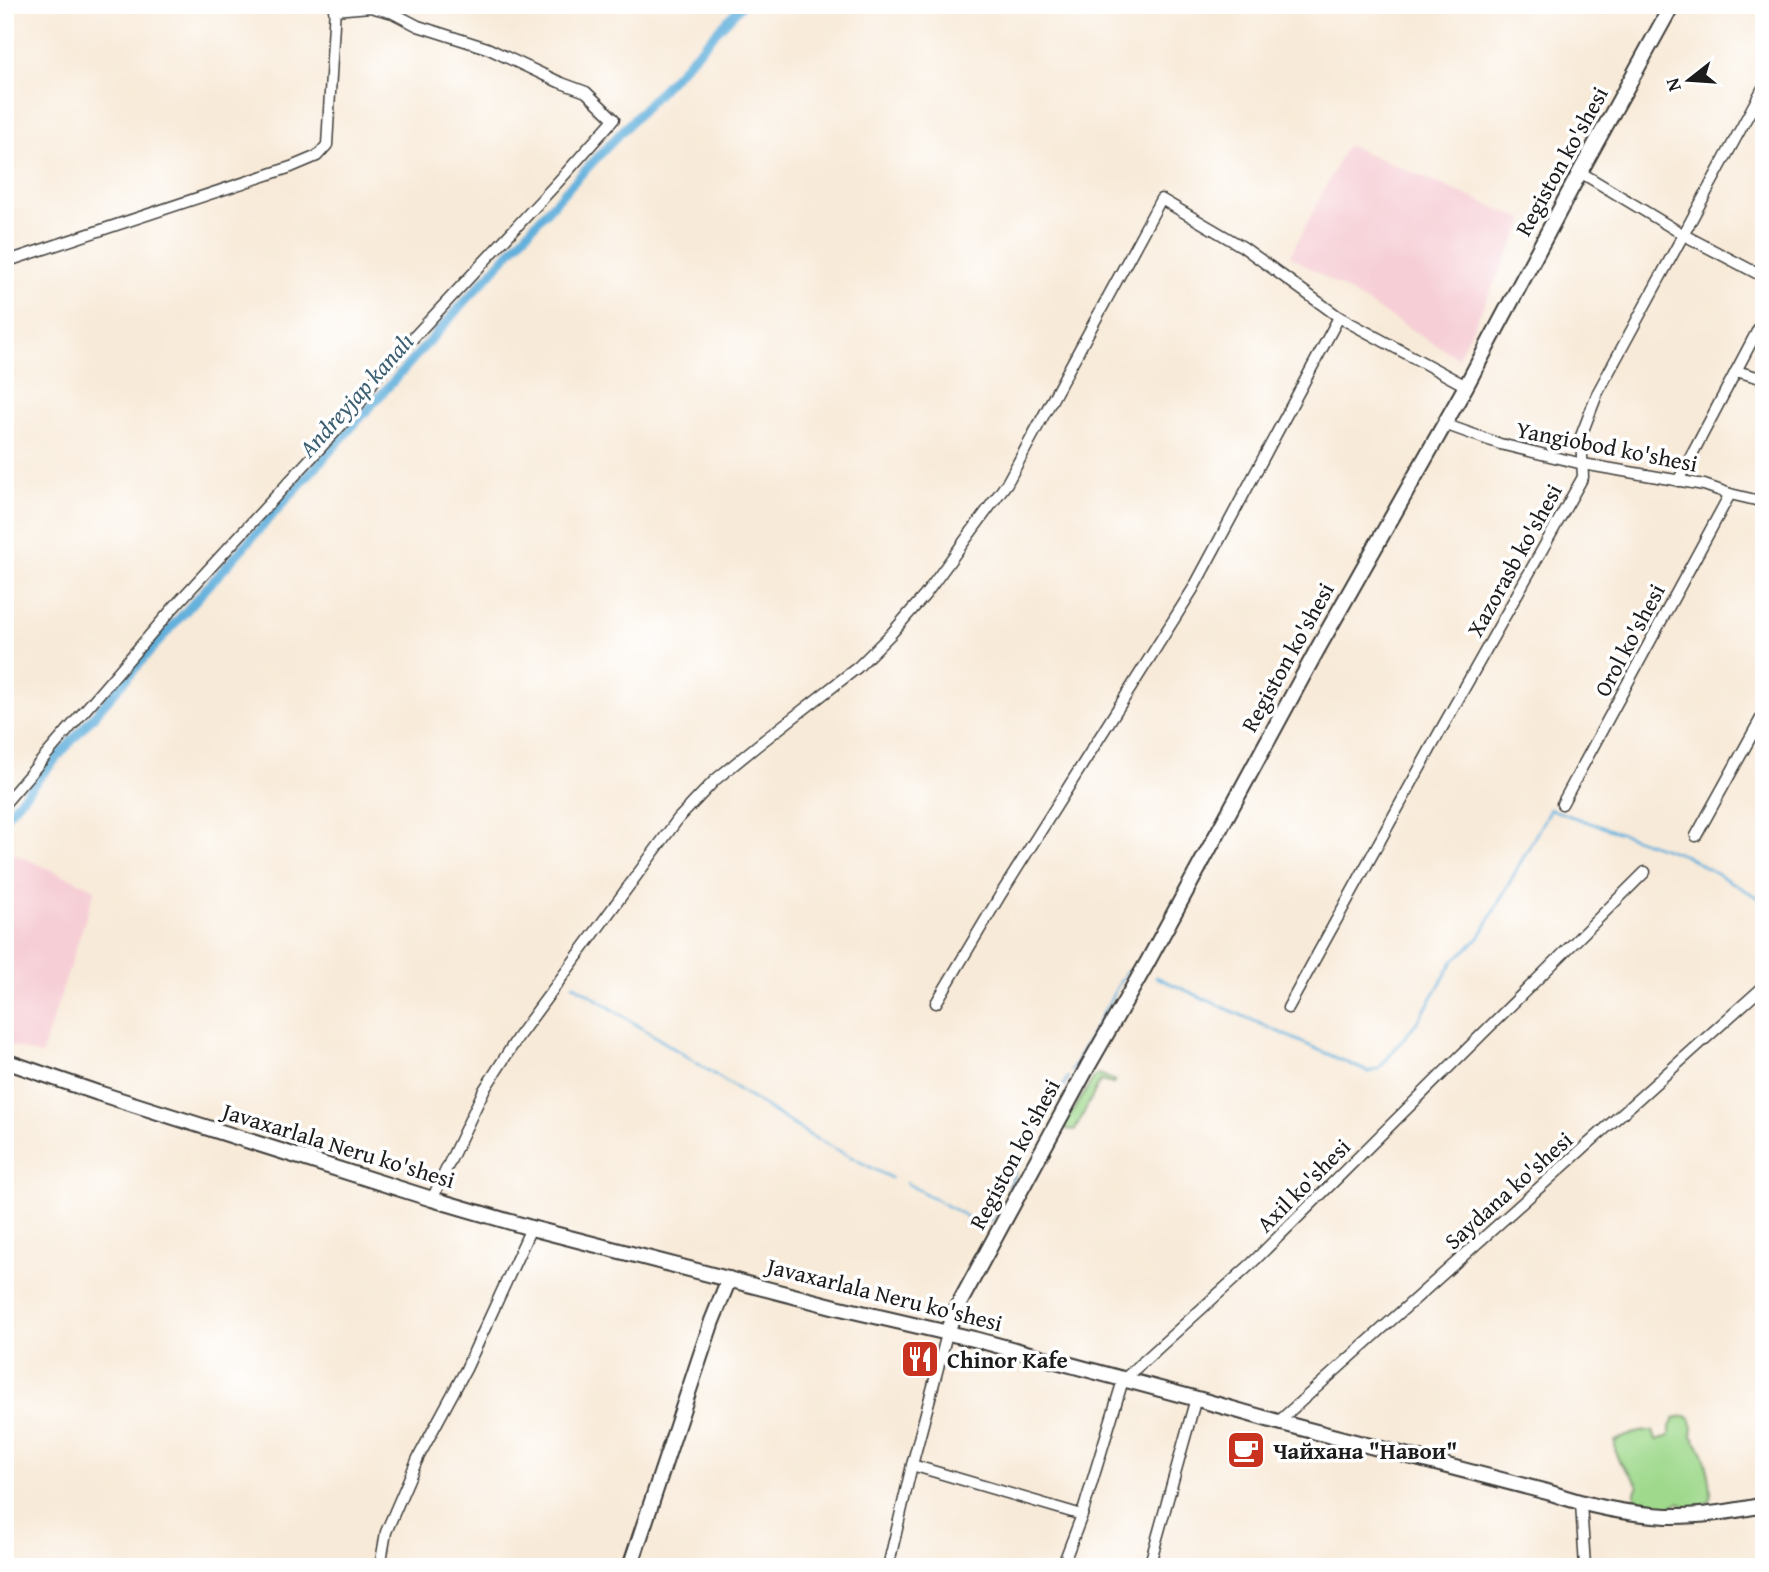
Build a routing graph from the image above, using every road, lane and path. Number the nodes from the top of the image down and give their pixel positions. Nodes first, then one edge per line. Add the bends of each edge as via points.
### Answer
1 (1672, 5) edge
2 (335, 8) edge
3 (1764, 86) edge
4 (1580, 172) junction
5 (1684, 235) junction
6 (5, 262) edge
7 (1764, 277) edge
8 (1339, 317) junction
9 (1764, 318) edge
10 (1736, 371) junction
11 (1764, 379) edge
12 (1466, 386) junction
13 (1444, 424) junction
14 (1583, 464) junction
15 (1678, 481) junction
16 (1730, 494) junction
17 (1764, 502) edge
18 (1764, 713) edge
19 (5, 803) edge
20 (1562, 804) dead end
21 (1696, 836) dead end
22 (1645, 872) dead end
23 (1763, 988) edge
24 (936, 1003) dead end
25 (1288, 1008) dead end
26 (5, 1061) edge
27 (432, 1199) junction
28 (531, 1228) junction
29 (729, 1279) junction
30 (947, 1334) junction
31 (1123, 1380) junction
32 (1196, 1398) junction
33 (1278, 1422) junction
34 (912, 1465) junction
35 (1580, 1503) junction
36 (1764, 1505) edge
37 (1082, 1516) junction
38 (380, 1567) edge
39 (629, 1567) edge
40 (887, 1567) edge
41 (1062, 1567) edge
42 (1149, 1567) edge
43 (1585, 1567) edge

1 - 4 street, Registon ko'shesi
2 - 6 street via 327,145 317,156
2 - 19 street via 370,7 393,13 418,26 488,48 586,92 614,119 375,379 356,409 174,607
3 - 5 street, Xazorasb ko'shesi
4 - 5 street
4 - 12 street, Registon ko'shesi
5 - 7 street
5 - 14 street, Xazorasb ko'shesi via 1598,391 1581,436
8 - 12 street
8 - 24 street via 1193,589
8 - 27 street via 1243,247 1161,199 1007,483 926,595 858,667 715,780 678,819 518,1037 484,1090
9 - 10 street
10 - 11 street
10 - 15 street
12 - 13 street, Registon ko'shesi
13 - 14 street, Yangiobod ko'shesi via 1500,444
13 - 30 street, Registon ko'shesi via 1061,1114
14 - 15 street, Yangiobod ko'shesi
14 - 25 street, Xazorasb ko'shesi via 1583,477
15 - 16 street, Yangiobod ko'shesi
16 - 17 street, Yangiobod ko'shesi
16 - 20 street, Orol ko'shesi
18 - 21 street
22 - 31 street, Axil ko'shesi via 1251,1264
23 - 33 street, Saydana ko'shesi
26 - 27 street, Javaxarlala Neru ko'shesi
27 - 28 street, Javaxarlala Neru ko'shesi
28 - 29 street, Javaxarlala Neru ko'shesi
28 - 38 street via 466,1369 418,1458 386,1532
29 - 30 street, Javaxarlala Neru ko'shesi
29 - 39 street
30 - 31 street, Javaxarlala Neru ko'shesi
30 - 34 street
31 - 32 street, Javaxarlala Neru ko'shesi
31 - 37 street
32 - 33 street, Javaxarlala Neru ko'shesi
32 - 42 street
33 - 35 street, Javaxarlala Neru ko'shesi
34 - 37 street
34 - 40 street
35 - 36 street, Javaxarlala Neru ko'shesi via 1669,1516
35 - 43 street
37 - 41 street

